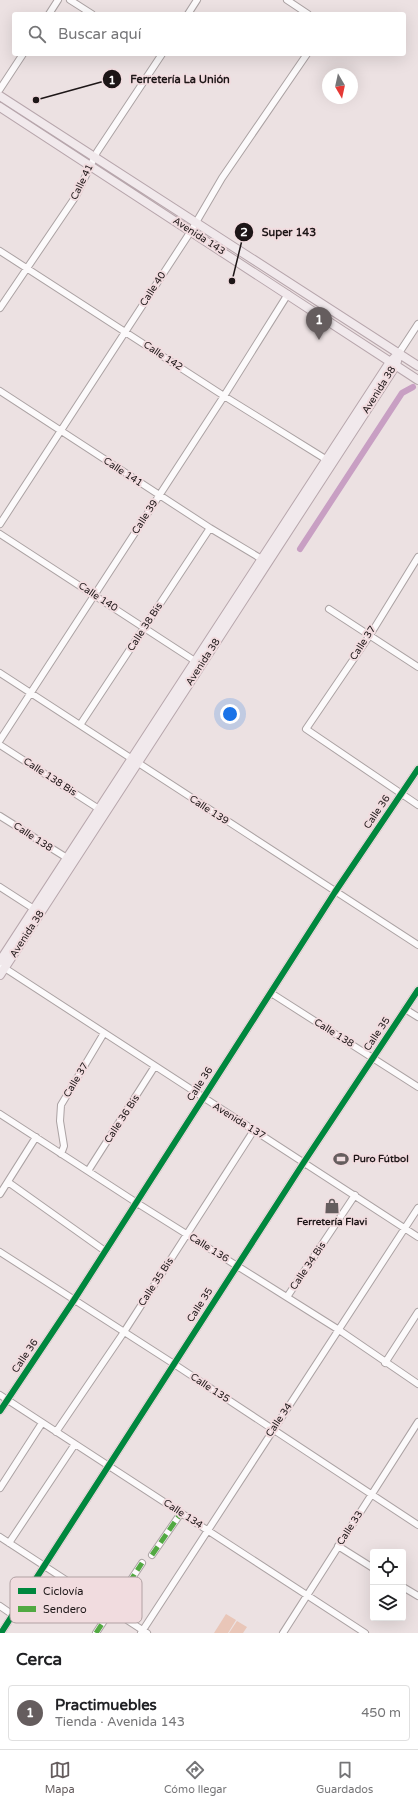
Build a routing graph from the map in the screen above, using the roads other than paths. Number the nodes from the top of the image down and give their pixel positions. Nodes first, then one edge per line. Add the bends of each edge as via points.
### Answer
1 (58, 0) edge
2 (70, 0) edge
3 (197, 0) edge
4 (287, 0) edge
5 (49, 12) edge
6 (89, 12) edge
7 (189, 12) edge
8 (305, 12) edge
9 (22, 56) edge
10 (161, 56) edge
11 (306, 56) edge
12 (0, 89) edge
13 (0, 96) edge
14 (0, 107) edge
15 (94, 157) junction
16 (90, 165) junction
17 (193, 227) junction
18 (0, 251) edge
19 (26, 268) junction
20 (288, 294) junction
21 (0, 308) edge
22 (418, 324) edge
23 (125, 332) junction
24 (399, 354) junction
25 (393, 364) junction
26 (418, 366) edge
27 (418, 380) edge
28 (0, 391) edge
29 (224, 396) junction
30 (61, 431) junction
31 (327, 460) junction
32 (159, 495) junction
33 (0, 524) edge
34 (210, 528) junction
35 (0, 534) edge
36 (418, 557) edge
37 (265, 561) junction
38 (94, 595) junction
39 (329, 609) dead end
40 (144, 628) junction
41 (370, 635) junction
42 (195, 661) junction
43 (418, 667) edge
44 (0, 673) edge
45 (30, 693) junction
46 (80, 726) junction
47 (0, 740) edge
48 (0, 745) edge
49 (134, 762) junction
50 (418, 769) edge
51 (401, 794) junction
52 (418, 805) edge
53 (99, 809) junction
54 (0, 816) edge
55 (67, 858) junction
56 (0, 887) edge
57 (335, 892) junction
58 (34, 909) junction
59 (418, 946) edge
60 (1, 968) edge
61 (418, 990) edge
62 (271, 993) junction
63 (405, 1009) junction
64 (418, 1017) edge
65 (104, 1033) junction
66 (373, 1057) junction
67 (155, 1066) junction
68 (418, 1087) edge
69 (203, 1098) junction
70 (0, 1114) edge
71 (254, 1130) junction
72 (36, 1138) junction
73 (61, 1154) junction
74 (304, 1162) junction
75 (88, 1171) junction
76 (8, 1182) junction
77 (0, 1194) edge
78 (355, 1195) junction
79 (137, 1203) junction
80 (418, 1208) edge
81 (404, 1228) junction
82 (187, 1234) junction
83 (418, 1237) edge
84 (105, 1251) junction
85 (0, 1252) edge
86 (238, 1266) junction
87 (287, 1297) junction
88 (74, 1300) junction
89 (418, 1312) edge
90 (339, 1330) junction
91 (124, 1332) junction
92 (385, 1363) junction
93 (174, 1364) junction
94 (418, 1384) edge
95 (0, 1395) edge
96 (7, 1400) junction
97 (0, 1411) edge
98 (418, 1422) edge
99 (42, 1423) junction
100 (273, 1429) junction
101 (56, 1432) junction
102 (75, 1444) junction
103 (108, 1466) junction
104 (0, 1488) edge
105 (371, 1495) junction
106 (180, 1513) junction
107 (418, 1525) edge
108 (207, 1530) junction
109 (0, 1537) edge
110 (10, 1542) junction
111 (338, 1546) junction
112 (152, 1555) dead end
113 (142, 1564) dead end
114 (45, 1566) junction
115 (370, 1566) edge
116 (38, 1577) edge
117 (62, 1577) edge
118 (133, 1577) edge
119 (406, 1589) edge
120 (306, 1595) junction
121 (418, 1596) edge
122 (0, 1606) edge
123 (10, 1613) edge
124 (10, 1619) edge
125 (103, 1623) edge
126 (130, 1623) edge
127 (144, 1632) edge
128 (0, 1633) edge
129 (96, 1633) edge
130 (283, 1633) edge
131 (365, 1633) edge

1 - 5 street
2 - 6 street
3 - 7 street
4 - 8 street
9 - 12 street
10 - 15 street, Calle 41
11 - 17 street, Calle 40 via 222,178
13 - 15 main road, Avenida 143
14 - 16 main road, Avenida 143
15 - 16 street, Calle 41
15 - 17 main road, Avenida 143
16 - 17 main road, Avenida 143
16 - 19 street, Calle 41 via 76,196
17 - 20 main road, Avenida 143
17 - 23 street, Calle 40
17 - 24 main road, Avenida 143
18 - 19 street, Calle 142
19 - 21 street, Calle 41
19 - 23 street, Calle 142
20 - 25 main road, Avenida 143
20 - 29 street, Calle 39
22 - 24 street
23 - 29 street, Calle 142
23 - 30 street, Calle 40
24 - 25 main road, Avenida 38
24 - 26 main road, Avenida 143
25 - 27 main road, Avenida 143
25 - 31 main road, Avenida 38
25 - 37 main road, Avenida 38
28 - 30 street, Calle 141
29 - 31 street, Calle 142
29 - 32 street, Calle 39
30 - 32 street, Calle 141
30 - 33 street, Calle 40
31 - 37 main road, Avenida 38
32 - 34 street, Calle 141
32 - 38 street, Calle 39
34 - 37 street, Calle 141
34 - 40 street, Calle 38 Bis
35 - 38 street, Calle 140
36 - 41 street, Calle 37
37 - 42 main road, Avenida 38
37 - 49 main road, Avenida 38
38 - 40 street, Calle 140
38 - 45 street, Calle 39
39 - 41 street
40 - 42 street, Calle 140
40 - 46 street, Calle 38 Bis
41 - 43 street
41 - 51 street, Calle 37 via 306,729
42 - 49 main road, Avenida 38
44 - 45 street, Calle 139
45 - 46 street, Calle 139
45 - 47 street, Calle 39
46 - 49 street, Calle 139
48 - 53 street, Calle 138 Bis
49 - 53 main road, Avenida 38
49 - 57 street, Calle 139
49 - 60 main road, Avenida 38
50 - 51 street, Calle 36
51 - 52 street
51 - 57 street, Calle 36
53 - 55 main road, Avenida 38
54 - 55 street, Calle 138
55 - 58 main road, Avenida 38
56 - 58 street
57 - 59 street, Calle 139
57 - 62 street, Calle 36
58 - 60 main road, Avenida 38
60 - 65 street, Avenida 137
61 - 63 street, Calle 35
62 - 66 street, Calle 138
62 - 69 street, Calle 36
63 - 64 street
63 - 66 street, Calle 35
65 - 67 street, Avenida 137
65 - 73 street, Calle 37 via 61,1105 60,1121 64,1146
66 - 68 street, Calle 138
66 - 74 street, Calle 35
67 - 69 street, Avenida 137
67 - 75 street, Calle 36 Bis
69 - 71 street, Avenida 137
69 - 79 street, Calle 36
70 - 72 street, Calle 136
71 - 74 street, Avenida 137
71 - 82 street, Calle 35 Bis
72 - 73 street, Calle 136
72 - 76 street
73 - 75 street, Calle 136
74 - 78 street, Avenida 137
74 - 86 street, Calle 35
75 - 79 street, Calle 136
76 - 77 street
76 - 84 street
78 - 81 street, Avenida 137
78 - 87 street, Calle 34 Bis
79 - 82 street, Calle 136
79 - 84 street, Calle 36
80 - 81 street, Calle 34
81 - 83 street, Avenida 137
81 - 90 street, Calle 34
82 - 86 street, Calle 136
82 - 91 street, Calle 35 Bis
84 - 88 street, Calle 36
85 - 88 street, Calle 135
86 - 87 street, Calle 136
86 - 93 street, Calle 35
87 - 90 street, Calle 136
88 - 91 street, Calle 135
88 - 96 street, Calle 36
89 - 92 street
90 - 92 street, Calle 136
90 - 100 street, Calle 34
91 - 93 street, Calle 135
91 - 101 street, Calle 35 Bis
92 - 94 street, Calle 136
93 - 100 street, Calle 135
93 - 103 street, Calle 35
95 - 96 street, Calle 134
96 - 97 street, Calle 36
96 - 99 street, Calle 134
98 - 105 street, Calle 33
99 - 101 street, Calle 134
99 - 104 street
100 - 105 street, Calle 135
100 - 108 street, Calle 34
101 - 102 street, Calle 134
102 - 103 street, Calle 134
102 - 110 street
103 - 106 street, Calle 134
103 - 114 street, Calle 35
105 - 107 street, Calle 135
105 - 111 street, Calle 33
106 - 108 street, Calle 134
106 - 112 street
108 - 120 street, Calle 134
108 - 127 street, Calle 34
109 - 110 street
110 - 114 street
111 - 115 street
111 - 120 street, Calle 33
113 - 118 street
114 - 116 street, Calle 35
114 - 117 street
119 - 121 street
120 - 130 street, Calle 33
120 - 131 street, Calle 134
122 - 123 street
124 - 128 street, Calle 35
125 - 129 street
126 - 127 street

